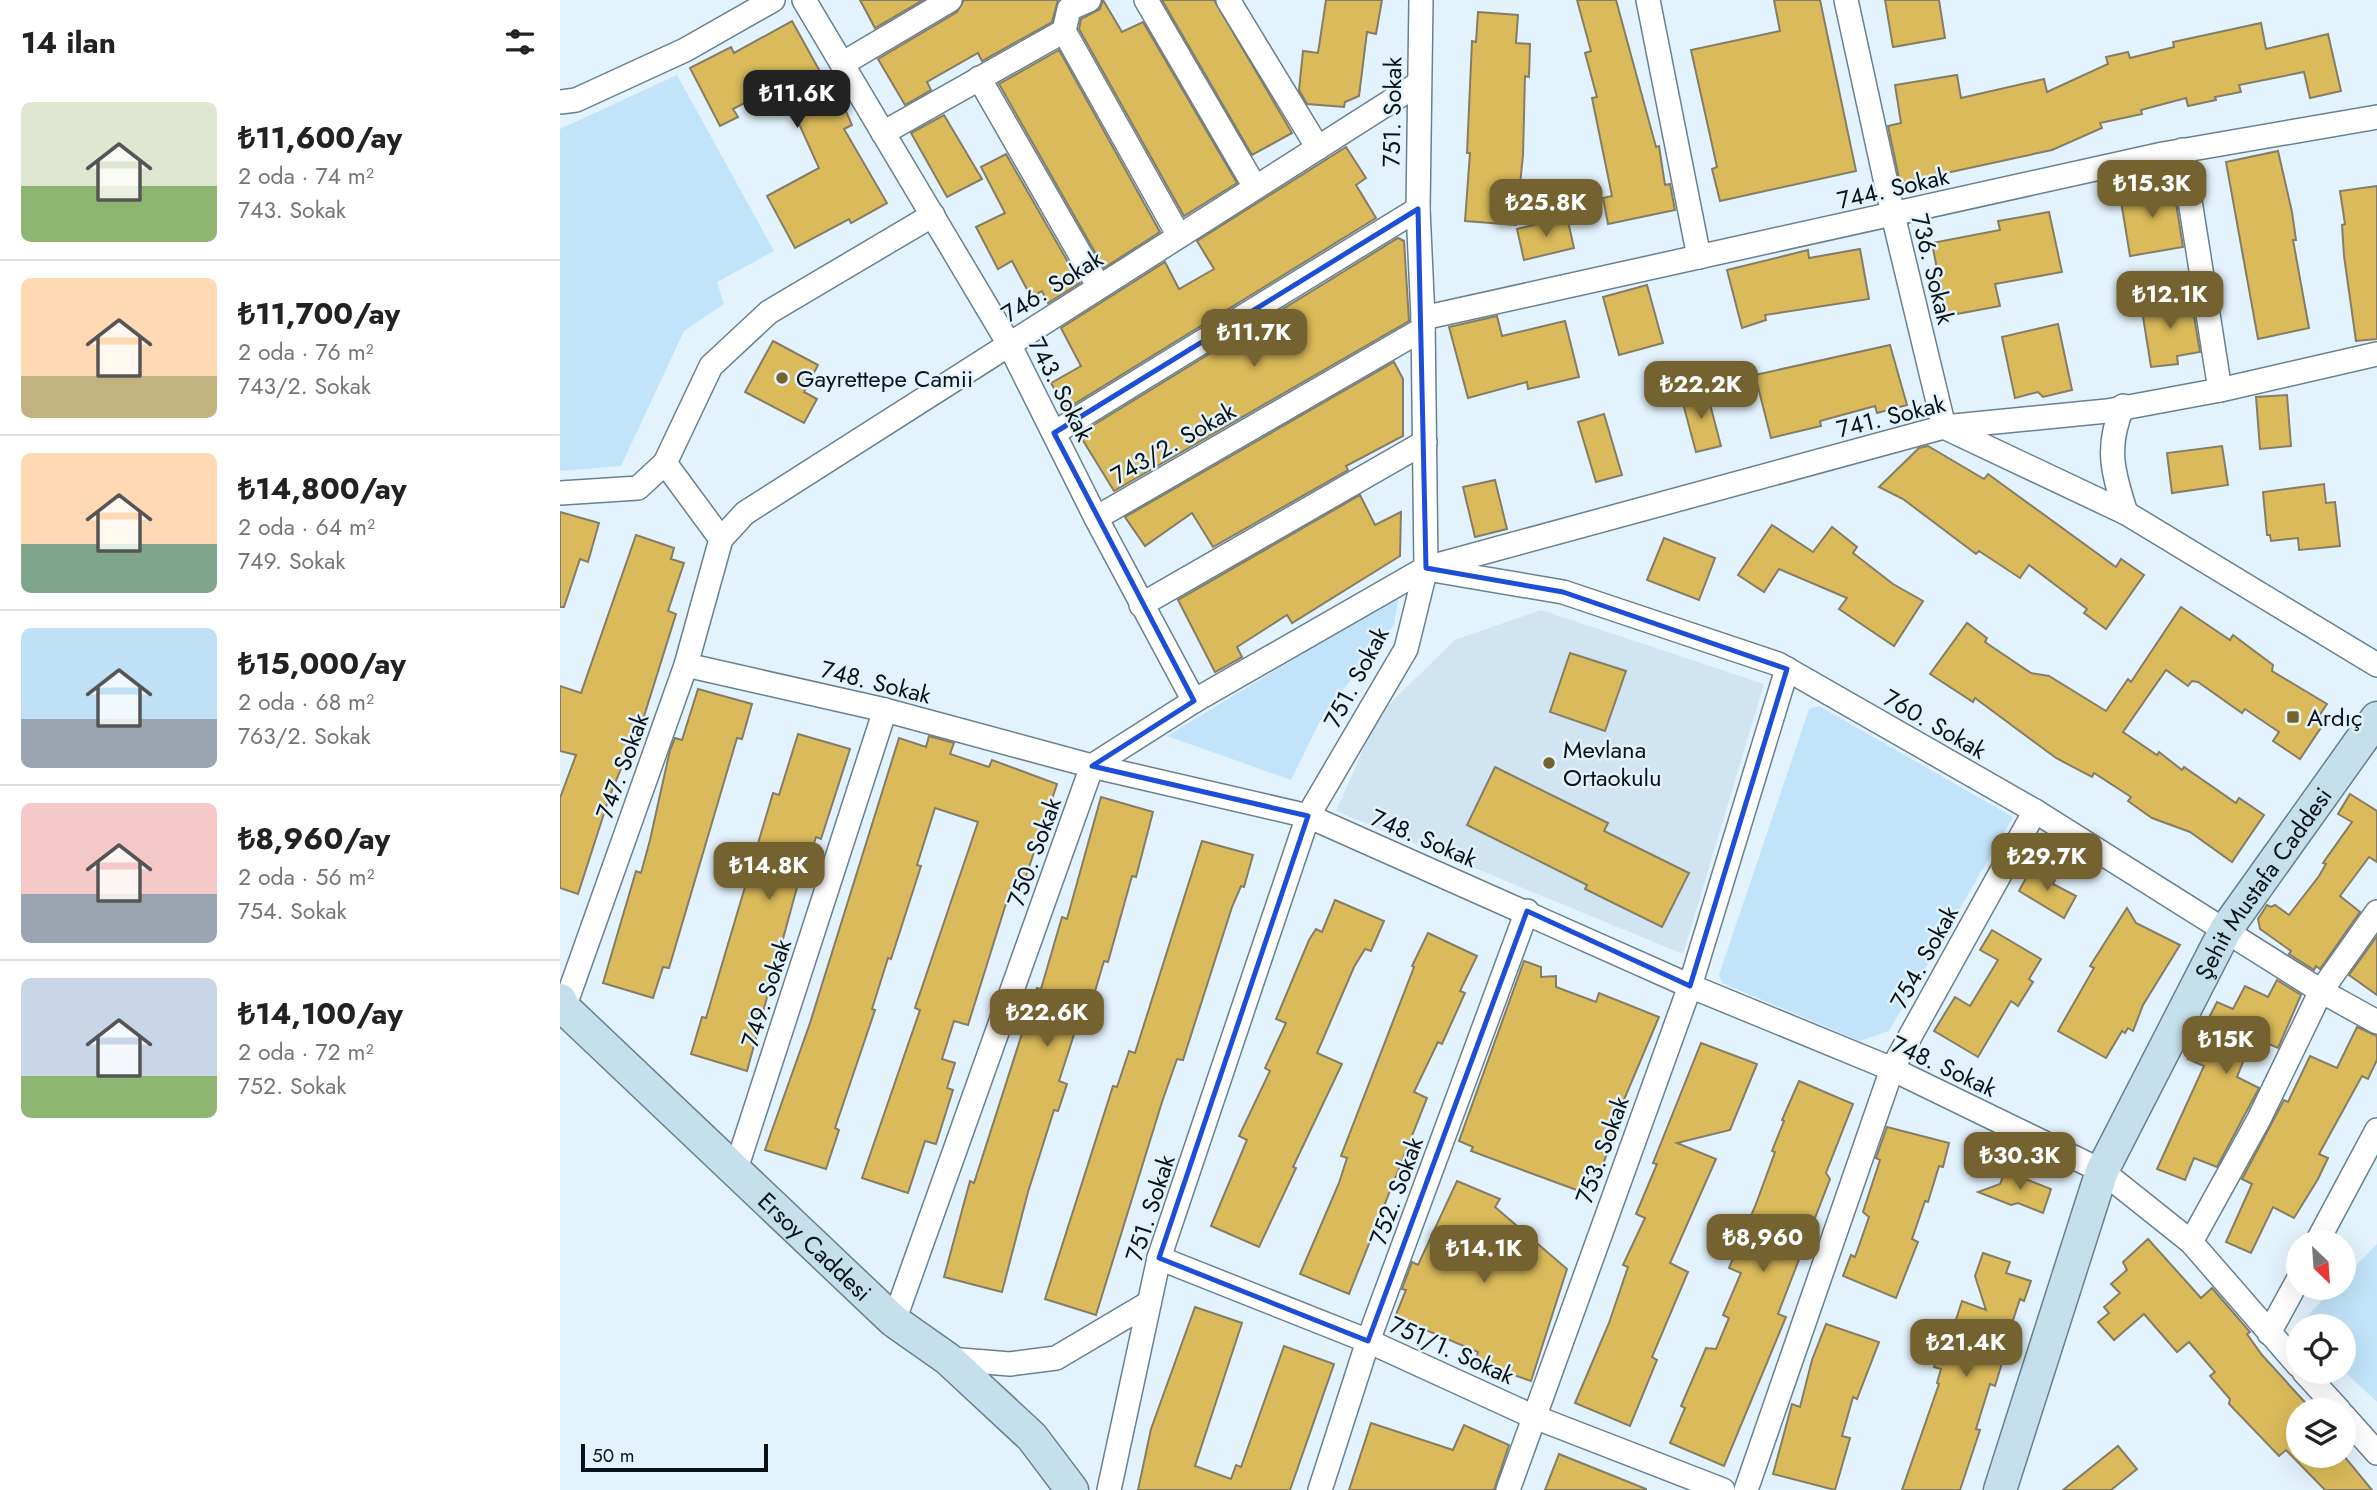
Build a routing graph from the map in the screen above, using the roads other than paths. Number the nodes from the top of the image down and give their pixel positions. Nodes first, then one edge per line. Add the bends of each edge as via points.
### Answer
1 (773, 0) edge
2 (804, 0) edge
3 (950, 0) edge
4 (1146, 0) edge
5 (1228, 0) edge
6 (1421, 0) edge
7 (1648, 0) edge
8 (1846, 0) edge
9 (1074, 3) edge
10 (1063, 32) junction
11 (842, 64) junction
12 (979, 78) junction
13 (1418, 84) junction
14 (560, 102) edge
15 (2377, 117) edge
16 (883, 132) junction
17 (1318, 148) junction
18 (2182, 150) junction
19 (1255, 187) junction
20 (1418, 209) junction
21 (933, 215) junction
22 (1893, 215) junction
23 (1179, 236) junction
24 (1699, 257) junction
25 (1099, 287) junction
26 (1423, 323) junction
27 (1009, 344) junction
28 (2377, 354) edge
29 (2220, 390) junction
30 (2123, 406) junction
31 (1944, 427) junction
32 (1054, 433) junction
33 (1425, 442) junction
34 (665, 463) junction
35 (560, 492) edge
36 (2126, 513) junction
37 (1096, 518) junction
38 (721, 539) junction
39 (1426, 568) junction
40 (1141, 605) junction
41 (686, 665) junction
42 (2377, 665) edge
43 (1787, 669) junction
44 (1194, 701) junction
45 (885, 710) junction
46 (2376, 720) edge
47 (1092, 766) junction
48 (2035, 811) junction
49 (1308, 816) junction
50 (1527, 911) junction
51 (2377, 912) edge
52 (2225, 931) junction
53 (1690, 986) junction
54 (2321, 991) junction
55 (562, 1004) edge
56 (2377, 1022) edge
57 (1892, 1069) junction
58 (2377, 1130) edge
59 (2102, 1171) junction
60 (736, 1172) junction
61 (2324, 1230) edge
62 (2192, 1241) junction
63 (1159, 1258) junction
64 (2287, 1300) edge
65 (1149, 1303) junction
66 (894, 1321) junction
67 (2269, 1333) junction
68 (1368, 1341) junction
69 (2286, 1352) edge
70 (948, 1359) junction
71 (2315, 1384) edge
72 (2328, 1398) edge
73 (1532, 1416) junction
74 (2356, 1430) edge
75 (2377, 1453) edge
76 (2005, 1487) edge
77 (1072, 1490) edge
78 (1109, 1490) edge
79 (1320, 1490) edge
80 (1508, 1490) edge
81 (1723, 1490) edge
82 (1746, 1490) edge

1 - 14 street via 685,50 576,100
2 - 11 street, 743. Sokak
3 - 11 street
4 - 19 street
5 - 17 street
6 - 13 street, 751. Sokak
7 - 24 street
8 - 22 street, 736. Sokak
9 - 10 street
10 - 12 street
10 - 23 street
11 - 16 street, 743. Sokak
12 - 16 street
12 - 25 street
13 - 17 street, 746. Sokak
13 - 20 street, 751. Sokak
15 - 18 street, 744. Sokak
16 - 21 street, 743. Sokak
17 - 19 street, 746. Sokak
18 - 22 street, 744. Sokak
18 - 29 street
19 - 23 street, 746. Sokak
20 - 26 street, 751. Sokak
20 - 32 street
21 - 27 street, 743. Sokak
21 - 34 street via 769,312 730,348 711,366
22 - 24 street, 744. Sokak
22 - 31 street, 736. Sokak
23 - 25 street, 746. Sokak
24 - 26 street, 744. Sokak
25 - 27 street, 746. Sokak
26 - 33 street, 751. Sokak
26 - 37 street, 743/2. Sokak
27 - 32 street, 743. Sokak
27 - 38 street, 746. Sokak via 778,489 745,513
28 - 29 street, 741. Sokak
29 - 30 street, 741. Sokak
30 - 31 street, 741. Sokak
30 - 36 street via 2115,424 2112,470
31 - 36 street
31 - 39 street, 741. Sokak
32 - 37 street, 743. Sokak
33 - 39 street, 751. Sokak
33 - 40 street
34 - 35 street via 638,488
34 - 38 street
36 - 42 street
37 - 40 street, 743. Sokak
38 - 41 street, 747. Sokak
39 - 43 street, 760. Sokak via 1563,593
39 - 44 street
39 - 49 street, 751. Sokak via 1406,649
40 - 44 street, 743. Sokak
41 - 45 street, 748. Sokak
41 - 55 street, 747. Sokak
43 - 48 street, 760. Sokak
43 - 53 street, 753. Sokak
44 - 47 street
45 - 47 street, 748. Sokak
45 - 60 street, 749. Sokak
46 - 52 street, Şehit Mustafa Caddesi
47 - 49 street, 748. Sokak
47 - 66 street, 750. Sokak
48 - 52 street, 760. Sokak
48 - 57 street, 754. Sokak
49 - 50 street, 748. Sokak
49 - 63 street, 751. Sokak
50 - 53 street, 748. Sokak
50 - 68 street, 752. Sokak
51 - 54 street
52 - 54 street, 760. Sokak
52 - 59 street, Şehit Mustafa Caddesi
53 - 57 street, 748. Sokak
53 - 73 street, 753. Sokak
54 - 56 street, 760. Sokak
54 - 62 street via 2259,1119
55 - 60 street, Ersoy Caddesi
57 - 59 street, 748. Sokak
57 - 82 street, 754. Sokak
58 - 61 street
59 - 62 street, 748. Sokak
59 - 76 street, Şehit Mustafa Caddesi
60 - 66 street, Ersoy Caddesi
62 - 67 street, 748. Sokak
63 - 65 street, 751. Sokak
63 - 68 street, 751/1. Sokak
64 - 67 street
65 - 70 street via 1056,1358 1010,1364
65 - 78 street, 751. Sokak
66 - 70 street, Ersoy Caddesi
67 - 69 street, 748. Sokak
68 - 73 street, 751/1. Sokak
68 - 79 street, 752. Sokak
70 - 77 street, Ersoy Caddesi via 1032,1437
71 - 72 street
73 - 80 street, 753. Sokak
73 - 81 street, 751/1. Sokak
74 - 75 street

